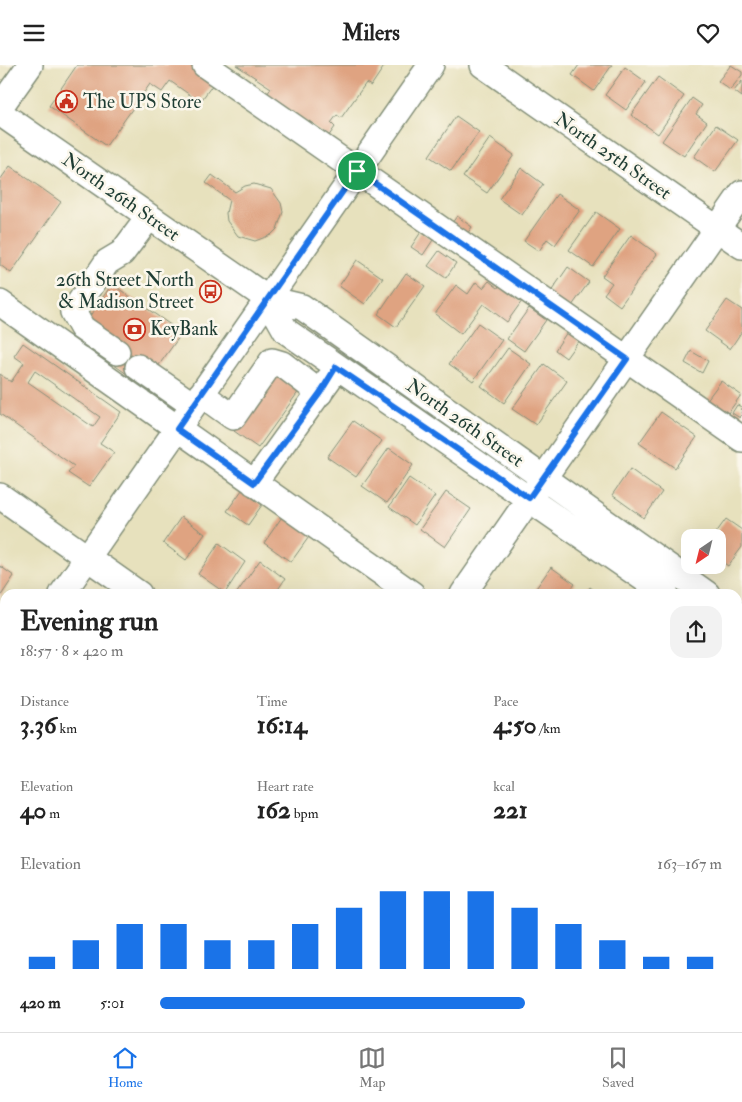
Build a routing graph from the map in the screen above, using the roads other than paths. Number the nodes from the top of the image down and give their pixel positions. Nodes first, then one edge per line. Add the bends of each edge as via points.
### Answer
1 (30, 65) edge
2 (205, 65) edge
3 (431, 65) edge
4 (483, 65) edge
5 (0, 107) edge
6 (0, 113) edge
7 (357, 171) junction
8 (742, 193) edge
9 (149, 217) junction
10 (717, 229) junction
11 (742, 246) edge
12 (268, 299) junction
13 (0, 303) edge
14 (117, 352) dead end
15 (627, 359) junction
16 (138, 367) dead end
17 (336, 367) junction
18 (320, 393) junction
19 (197, 400) junction
20 (177, 429) junction
21 (742, 439) edge
22 (254, 483) junction
23 (536, 488) junction
24 (0, 496) edge
25 (87, 557) junction
26 (65, 589) edge
27 (133, 589) edge
28 (405, 589) edge
29 (466, 589) edge
30 (660, 589) edge
31 (699, 589) edge

1 - 5 street
2 - 7 street
3 - 7 street
4 - 10 street, North 25th Street
6 - 9 street, North 26th Street
7 - 12 street
7 - 15 street
8 - 10 street
9 - 12 street, North 26th Street
9 - 14 street via 122,253 107,262 73,312 82,328
10 - 11 street, North 25th Street
10 - 15 street
12 - 17 street, North 26th Street via 286,331
12 - 19 street
12 - 23 street, North 26th Street via 302,307
13 - 20 street
15 - 21 street
15 - 23 street
16 - 19 street
17 - 18 street
17 - 23 street, North 26th Street
18 - 19 street via 282,364 272,361 233,417
18 - 22 street
19 - 20 street
20 - 22 street
20 - 25 street
22 - 28 street
23 - 29 street
23 - 30 street, North 26th Street
23 - 31 street, North 26th Street
24 - 25 street
25 - 26 street
25 - 27 street

